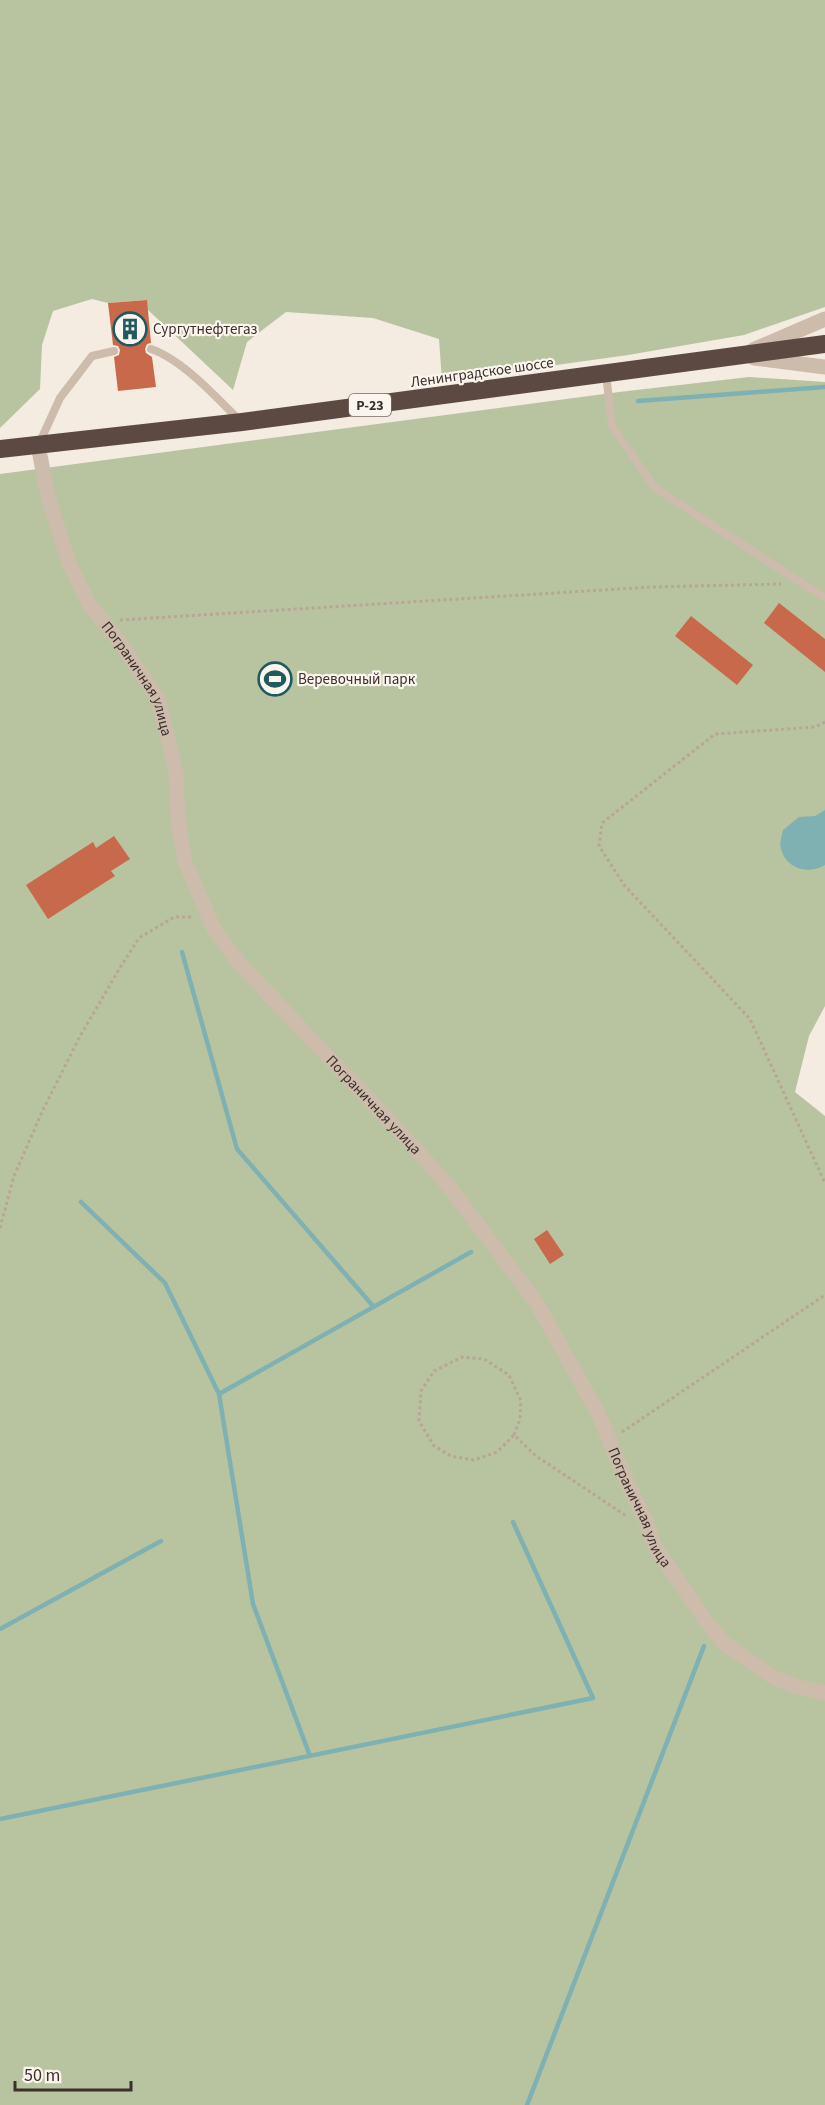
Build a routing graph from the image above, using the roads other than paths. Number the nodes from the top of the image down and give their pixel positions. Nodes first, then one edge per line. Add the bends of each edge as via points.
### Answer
1 (825, 319) edge
2 (825, 344) edge
3 (151, 349) dead end
4 (114, 351) dead end
5 (739, 356) junction
6 (825, 366) edge
7 (606, 374) junction
8 (242, 422) junction
9 (38, 445) junction
10 (0, 449) edge
11 (825, 598) edge
12 (825, 1693) edge

1 - 5 street
2 - 5 highway, Ленинградское шоссе / Р-23
3 - 8 lane via 164,353
4 - 9 lane via 92,356 60,398
5 - 6 street
5 - 7 highway, Ленинградское шоссе / Р-23
7 - 8 highway, Ленинградское шоссе / Р-23
7 - 11 lane via 612,426 655,488
8 - 9 highway, Ленинградское шоссе / Р-23
9 - 10 highway, Ленинградское шоссе / Р-23
9 - 12 street, Пограничная улица via 48,497 67,556 89,604 158,699 176,771 184,854 214,929 240,964 413,1146 476,1220 536,1302 611,1440 655,1547 706,1621 724,1643 773,1677

